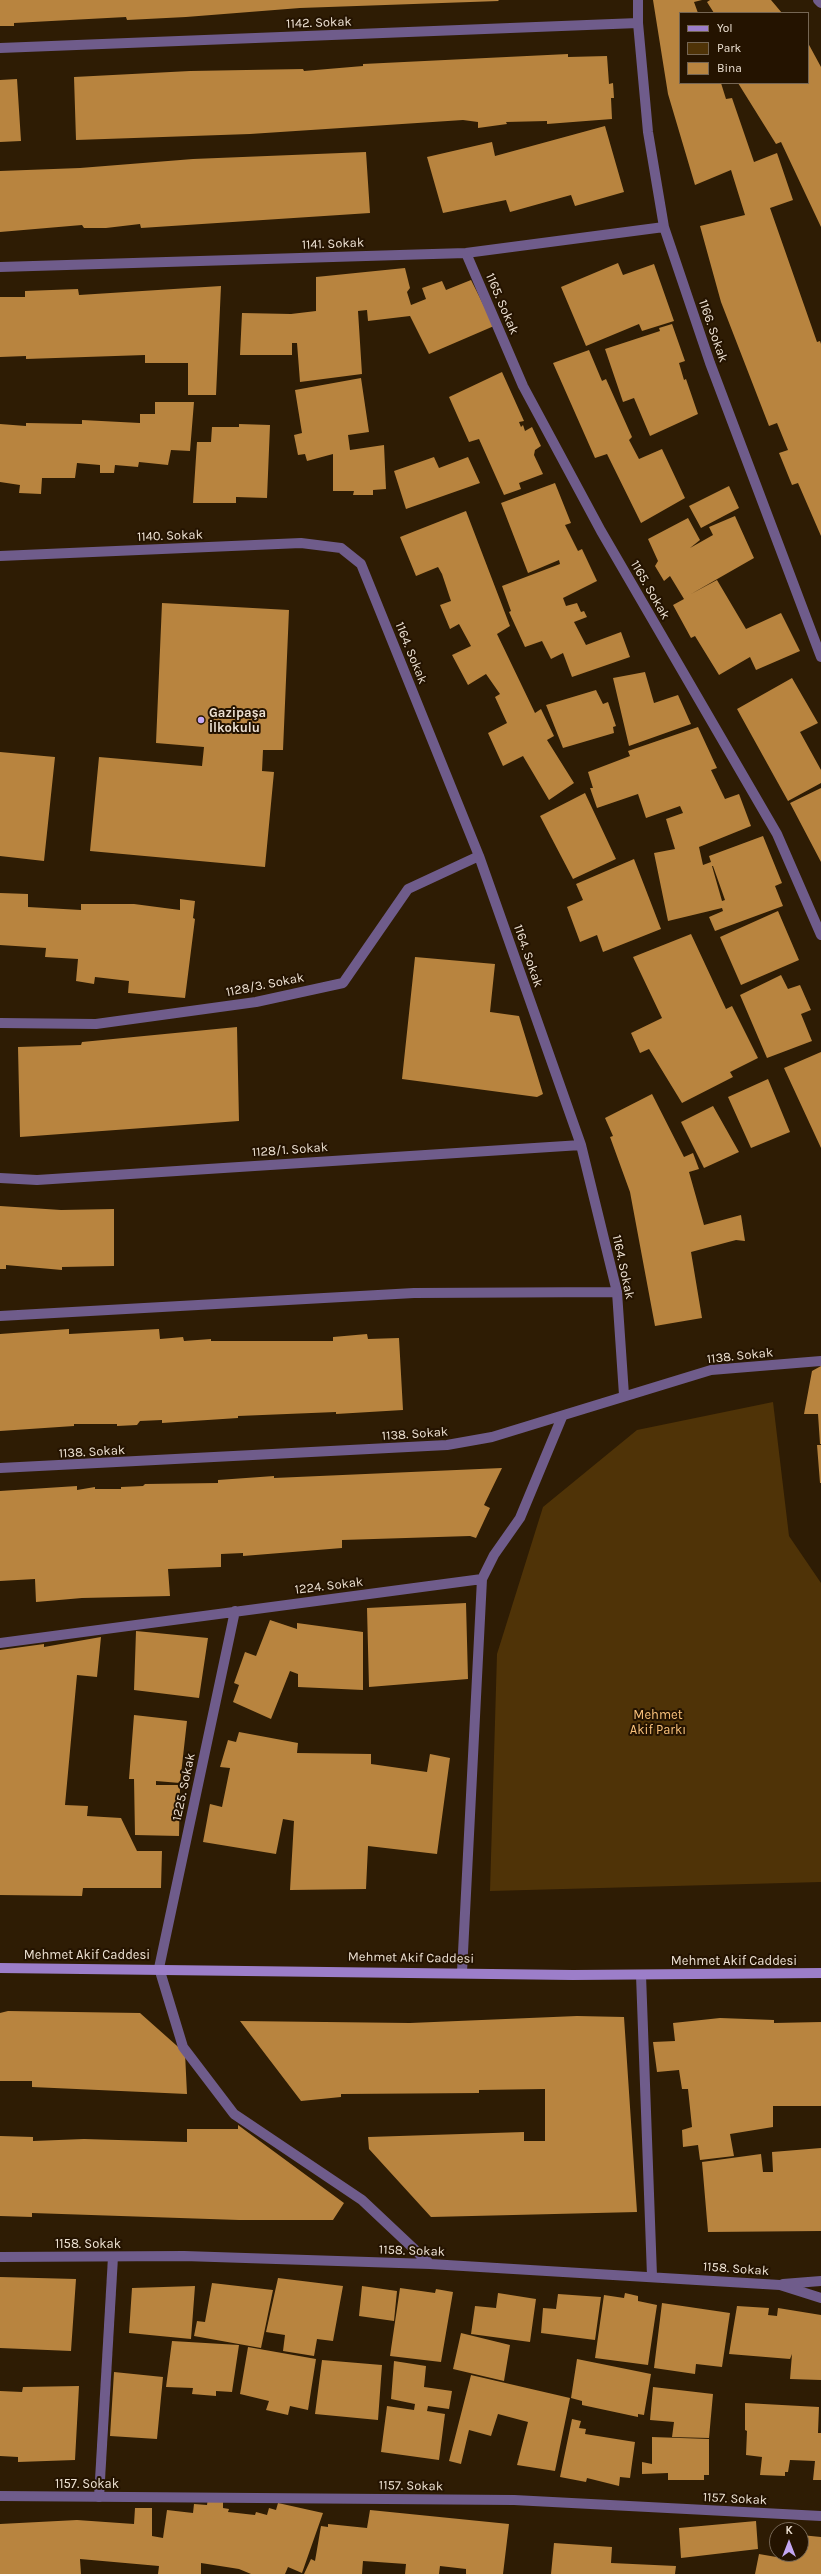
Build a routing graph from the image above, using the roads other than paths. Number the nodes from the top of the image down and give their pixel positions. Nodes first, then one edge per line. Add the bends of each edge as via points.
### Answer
1 (638, 0) edge
2 (818, 0) edge
3 (821, 3) edge
4 (638, 23) junction
5 (0, 48) edge
6 (664, 227) junction
7 (466, 253) junction
8 (0, 267) edge
9 (341, 548) joint
10 (0, 556) edge
11 (821, 657) edge
12 (479, 856) junction
13 (821, 935) edge
14 (0, 1023) edge
15 (581, 1145) junction
16 (0, 1178) edge
17 (617, 1292) junction
18 (0, 1316) edge
19 (821, 1361) edge
20 (624, 1395) junction
21 (562, 1417) junction
22 (0, 1468) edge
23 (482, 1579) junction
24 (235, 1612) junction
25 (0, 1643) edge
26 (0, 1968) edge
27 (159, 1968) junction
28 (462, 1972) junction
29 (821, 1973) edge
30 (641, 1975) junction
31 (112, 2257) junction
32 (0, 2258) edge
33 (430, 2264) junction
34 (652, 2276) junction
35 (821, 2280) edge
36 (780, 2285) junction
37 (821, 2298) edge
38 (0, 2496) edge
39 (99, 2497) junction
40 (821, 2516) edge

1 - 4 street, 1166. Sokak
2 - 3 street
4 - 5 street, 1142. Sokak
4 - 6 street, 1166. Sokak via 648,132
6 - 7 street, 1141. Sokak
6 - 11 street, 1166. Sokak via 710,363
7 - 8 street, 1141. Sokak
7 - 13 street, 1165. Sokak via 523,386 601,531 777,834
9 - 10 street, 1140. Sokak via 301,544
9 - 12 street, 1164. Sokak via 361,564
12 - 14 street, 1128/3. Sokak via 408,889 343,983 256,1002 96,1024
12 - 15 street, 1164. Sokak
15 - 16 street, 1128/1. Sokak via 37,1180
15 - 17 street, 1164. Sokak
17 - 18 street via 414,1293
17 - 20 street, 1164. Sokak
19 - 20 street, 1138. Sokak via 712,1370
20 - 21 street, 1138. Sokak
21 - 22 street, 1138. Sokak via 492,1437 447,1445
21 - 23 street via 520,1518 494,1555
23 - 24 street, 1224. Sokak
23 - 28 street
24 - 25 street, 1224. Sokak
24 - 27 street, 1225. Sokak
26 - 27 main road, Mehmet Akif Caddesi
27 - 28 main road, Mehmet Akif Caddesi
27 - 33 street via 183,2047 234,2114 362,2200
28 - 30 main road, Mehmet Akif Caddesi
29 - 30 main road, Mehmet Akif Caddesi
30 - 34 street
31 - 32 street, 1158. Sokak
31 - 33 street, 1158. Sokak via 184,2256
31 - 39 street
33 - 34 street, 1158. Sokak
34 - 36 street, 1158. Sokak
35 - 36 street
36 - 37 street, 1158. Sokak
38 - 39 street, 1157. Sokak
39 - 40 street, 1157. Sokak via 514,2500

